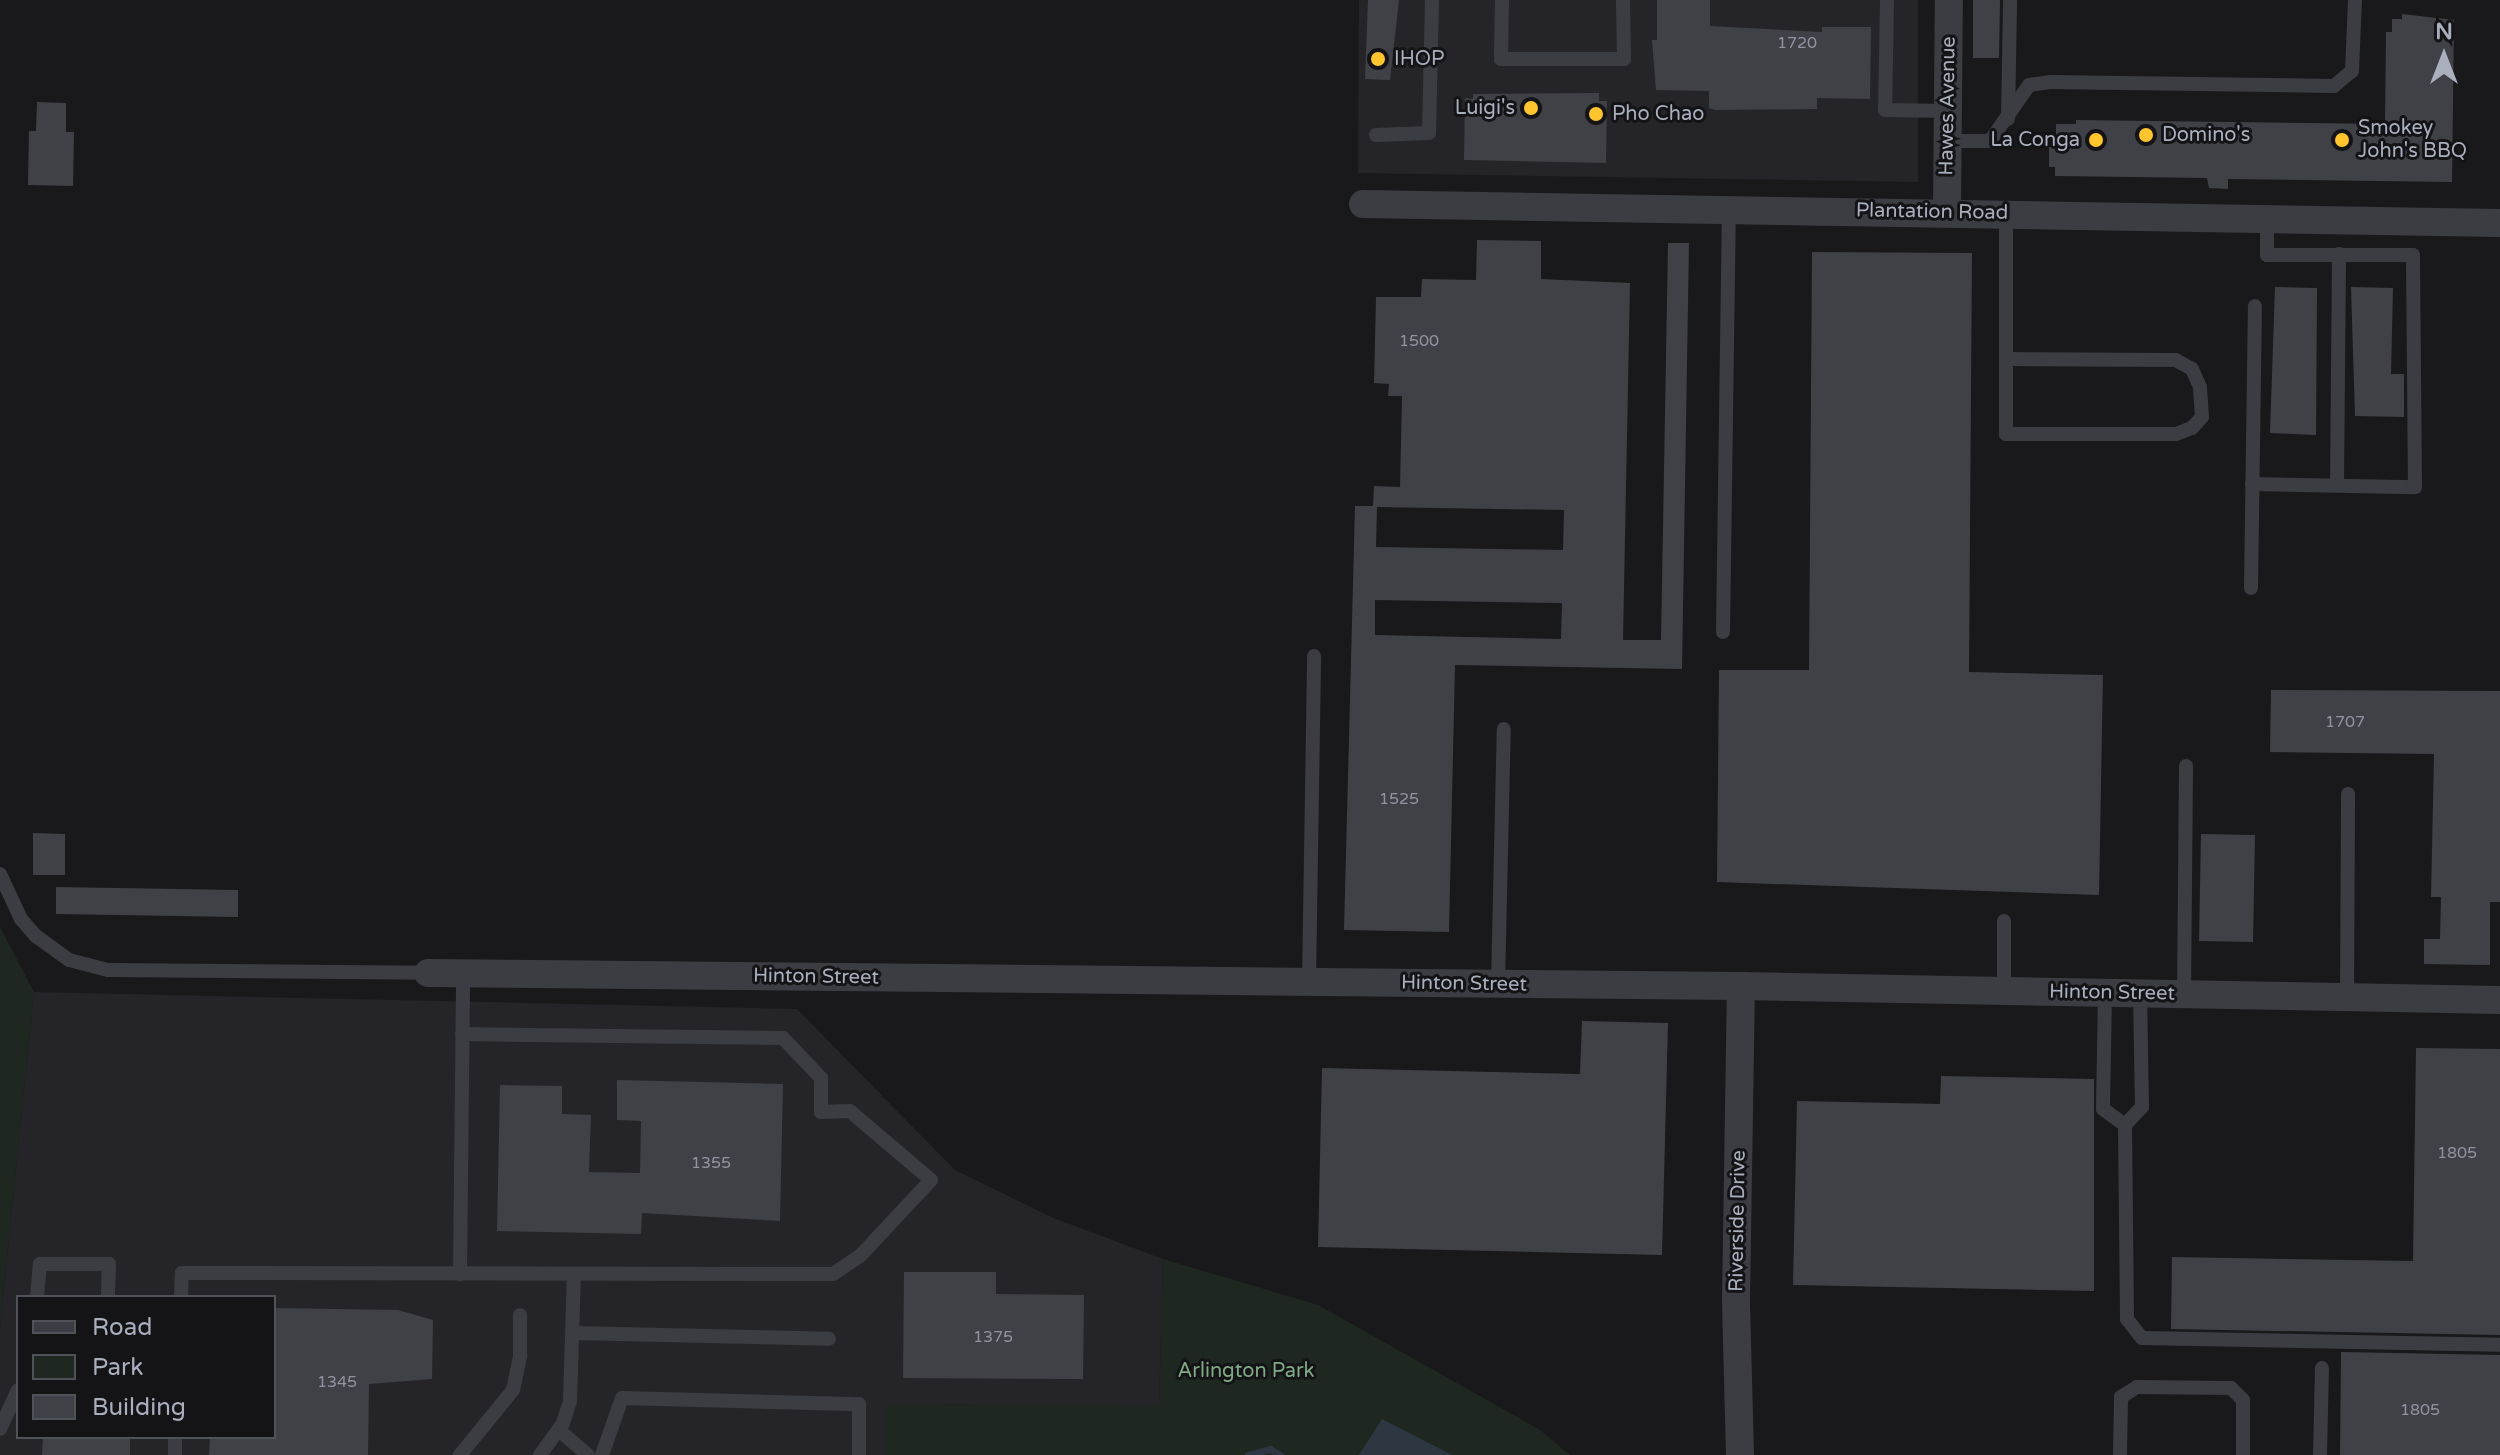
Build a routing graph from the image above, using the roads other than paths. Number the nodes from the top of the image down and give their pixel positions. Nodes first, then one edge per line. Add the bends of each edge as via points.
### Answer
1 (1432, 0) edge
2 (1502, 0) edge
3 (1623, 0) edge
4 (1887, 0) edge
5 (1949, 0) edge
6 (2010, 0) edge
7 (2355, 0) edge
8 (1948, 111) junction
9 (2008, 119) junction
10 (1376, 135) dead end
11 (1948, 141) junction
12 (1358, 204) dead end
13 (1729, 209) junction
14 (1947, 212) junction
15 (2006, 213) junction
16 (2267, 221) junction
17 (2415, 222) junction
18 (2500, 223) edge
19 (2339, 254) junction
20 (2413, 255) junction
21 (2255, 306) dead end
22 (2007, 359) junction
23 (2252, 484) junction
24 (2337, 485) junction
25 (2251, 588) dead end
26 (1723, 632) dead end
27 (1314, 656) dead end
28 (1504, 729) dead end
29 (2186, 766) dead end
30 (2348, 794) dead end
31 (0, 874) edge
32 (2004, 921) dead end
33 (428, 973) joint
34 (463, 974) junction
35 (1309, 982) junction
36 (1498, 984) junction
37 (1741, 986) junction
38 (2004, 991) junction
39 (2105, 993) junction
40 (2140, 994) junction
41 (2184, 995) junction
42 (2347, 998) junction
43 (2500, 1000) edge
44 (462, 1034) junction
45 (2125, 1125) junction
46 (460, 1274) junction
47 (574, 1274) junction
48 (37, 1295) edge
49 (108, 1295) edge
50 (181, 1295) edge
51 (520, 1315) dead end
52 (574, 1333) junction
53 (829, 1339) dead end
54 (2500, 1345) edge
55 (2322, 1368) dead end
56 (16, 1394) edge
57 (0, 1429) edge
58 (559, 1430) junction
59 (460, 1455) edge
60 (540, 1455) edge
61 (588, 1455) edge
62 (602, 1455) edge
63 (859, 1455) edge
64 (1740, 1455) edge
65 (2120, 1455) edge
66 (2243, 1455) edge
67 (2320, 1455) edge

1 - 10 lane via 1429,133
2 - 3 lane via 1501,59 1624,59
4 - 8 lane via 1885,110
5 - 8 street, Hawes Avenue
6 - 9 lane
7 - 9 lane via 2352,71 2334,86 2050,82 2029,85
8 - 11 street, Hawes Avenue
9 - 11 lane via 1990,141
11 - 14 street, Hawes Avenue
12 - 13 street, Plantation Road
13 - 14 street, Plantation Road
13 - 26 lane
14 - 15 street, Plantation Road
15 - 16 street, Plantation Road
15 - 22 lane
16 - 17 street, Plantation Road
16 - 19 lane via 2267,255
17 - 18 street, Plantation Road
17 - 20 lane
19 - 20 lane
19 - 24 lane
20 - 24 lane via 2415,487
21 - 23 lane
22 - 22 lane via 2006,434 2176,434 2202,417 2200,387 2192,369 2176,360
23 - 24 lane
23 - 25 lane
27 - 35 lane
28 - 36 lane
29 - 41 lane
30 - 42 lane
31 - 33 lane via 21,919 36,936 69,960 108,970
32 - 38 lane
33 - 34 street, Hinton Street
34 - 35 street, Hinton Street
34 - 44 lane
35 - 36 street, Hinton Street
36 - 37 street, Hinton Street
37 - 38 street, Hinton Street
37 - 64 street, Riverside Drive via 1736,1301
38 - 39 street, Hinton Street
39 - 40 street, Hinton Street
39 - 45 lane via 2103,1109
40 - 41 street, Hinton Street
40 - 45 lane via 2142,1107
41 - 42 street, Hinton Street
42 - 43 street, Hinton Street
44 - 46 lane
44 - 47 lane via 783,1038 821,1078 821,1112 850,1111 931,1180 860,1256 833,1274
45 - 54 lane via 2127,1319 2142,1338
46 - 47 lane
46 - 50 lane via 182,1273
47 - 52 lane
48 - 49 lane via 40,1264 109,1264
51 - 59 lane via 513,1390
52 - 53 lane
52 - 58 lane via 570,1401
55 - 67 lane
56 - 57 lane
58 - 60 lane
58 - 61 lane
62 - 63 lane via 622,1398 859,1404
65 - 66 lane via 2121,1397 2137,1387 2231,1388 2243,1400

